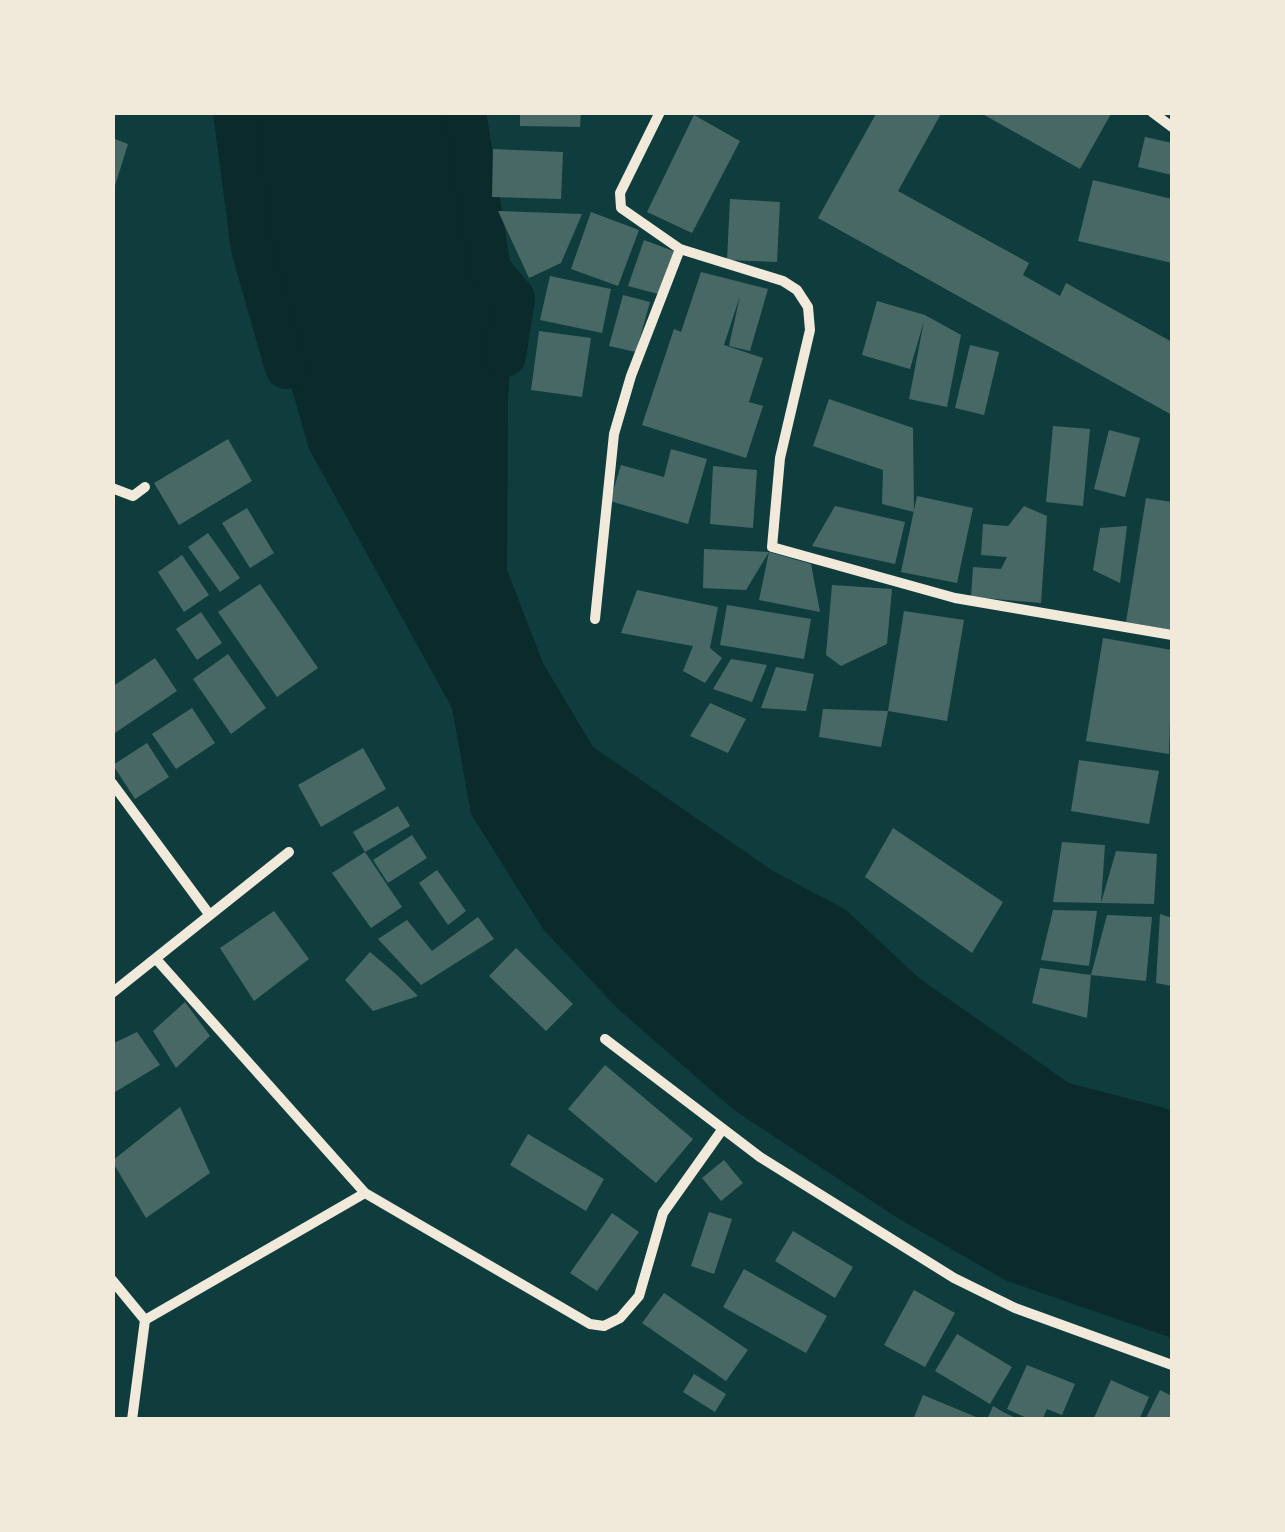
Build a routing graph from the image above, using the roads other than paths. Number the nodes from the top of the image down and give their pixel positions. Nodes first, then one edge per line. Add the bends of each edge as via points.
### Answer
1 (660, 112) edge
2 (1152, 112) edge
3 (1172, 127) edge
4 (680, 249) junction
5 (144, 487) dead end
6 (112, 488) edge
7 (595, 620) dead end
8 (1172, 634) edge
9 (112, 783) edge
10 (289, 852) dead end
11 (209, 914) junction
12 (157, 960) junction
13 (112, 993) edge
14 (605, 1039) dead end
15 (722, 1130) junction
16 (365, 1194) junction
17 (112, 1280) edge
18 (146, 1320) junction
19 (1172, 1364) edge
20 (132, 1420) edge

1 - 4 street via 620,193 620,208
2 - 3 street
4 - 7 street via 614,434
4 - 8 street via 783,281 808,307 810,330 780,458 772,547 956,598
5 - 6 street via 133,496
9 - 11 street
10 - 11 street
11 - 12 street
12 - 13 street
12 - 16 street
14 - 15 street
15 - 16 street via 663,1214 638,1296 604,1326 590,1324
15 - 19 street via 954,1278 1015,1308
16 - 18 street
17 - 18 street
18 - 20 street

